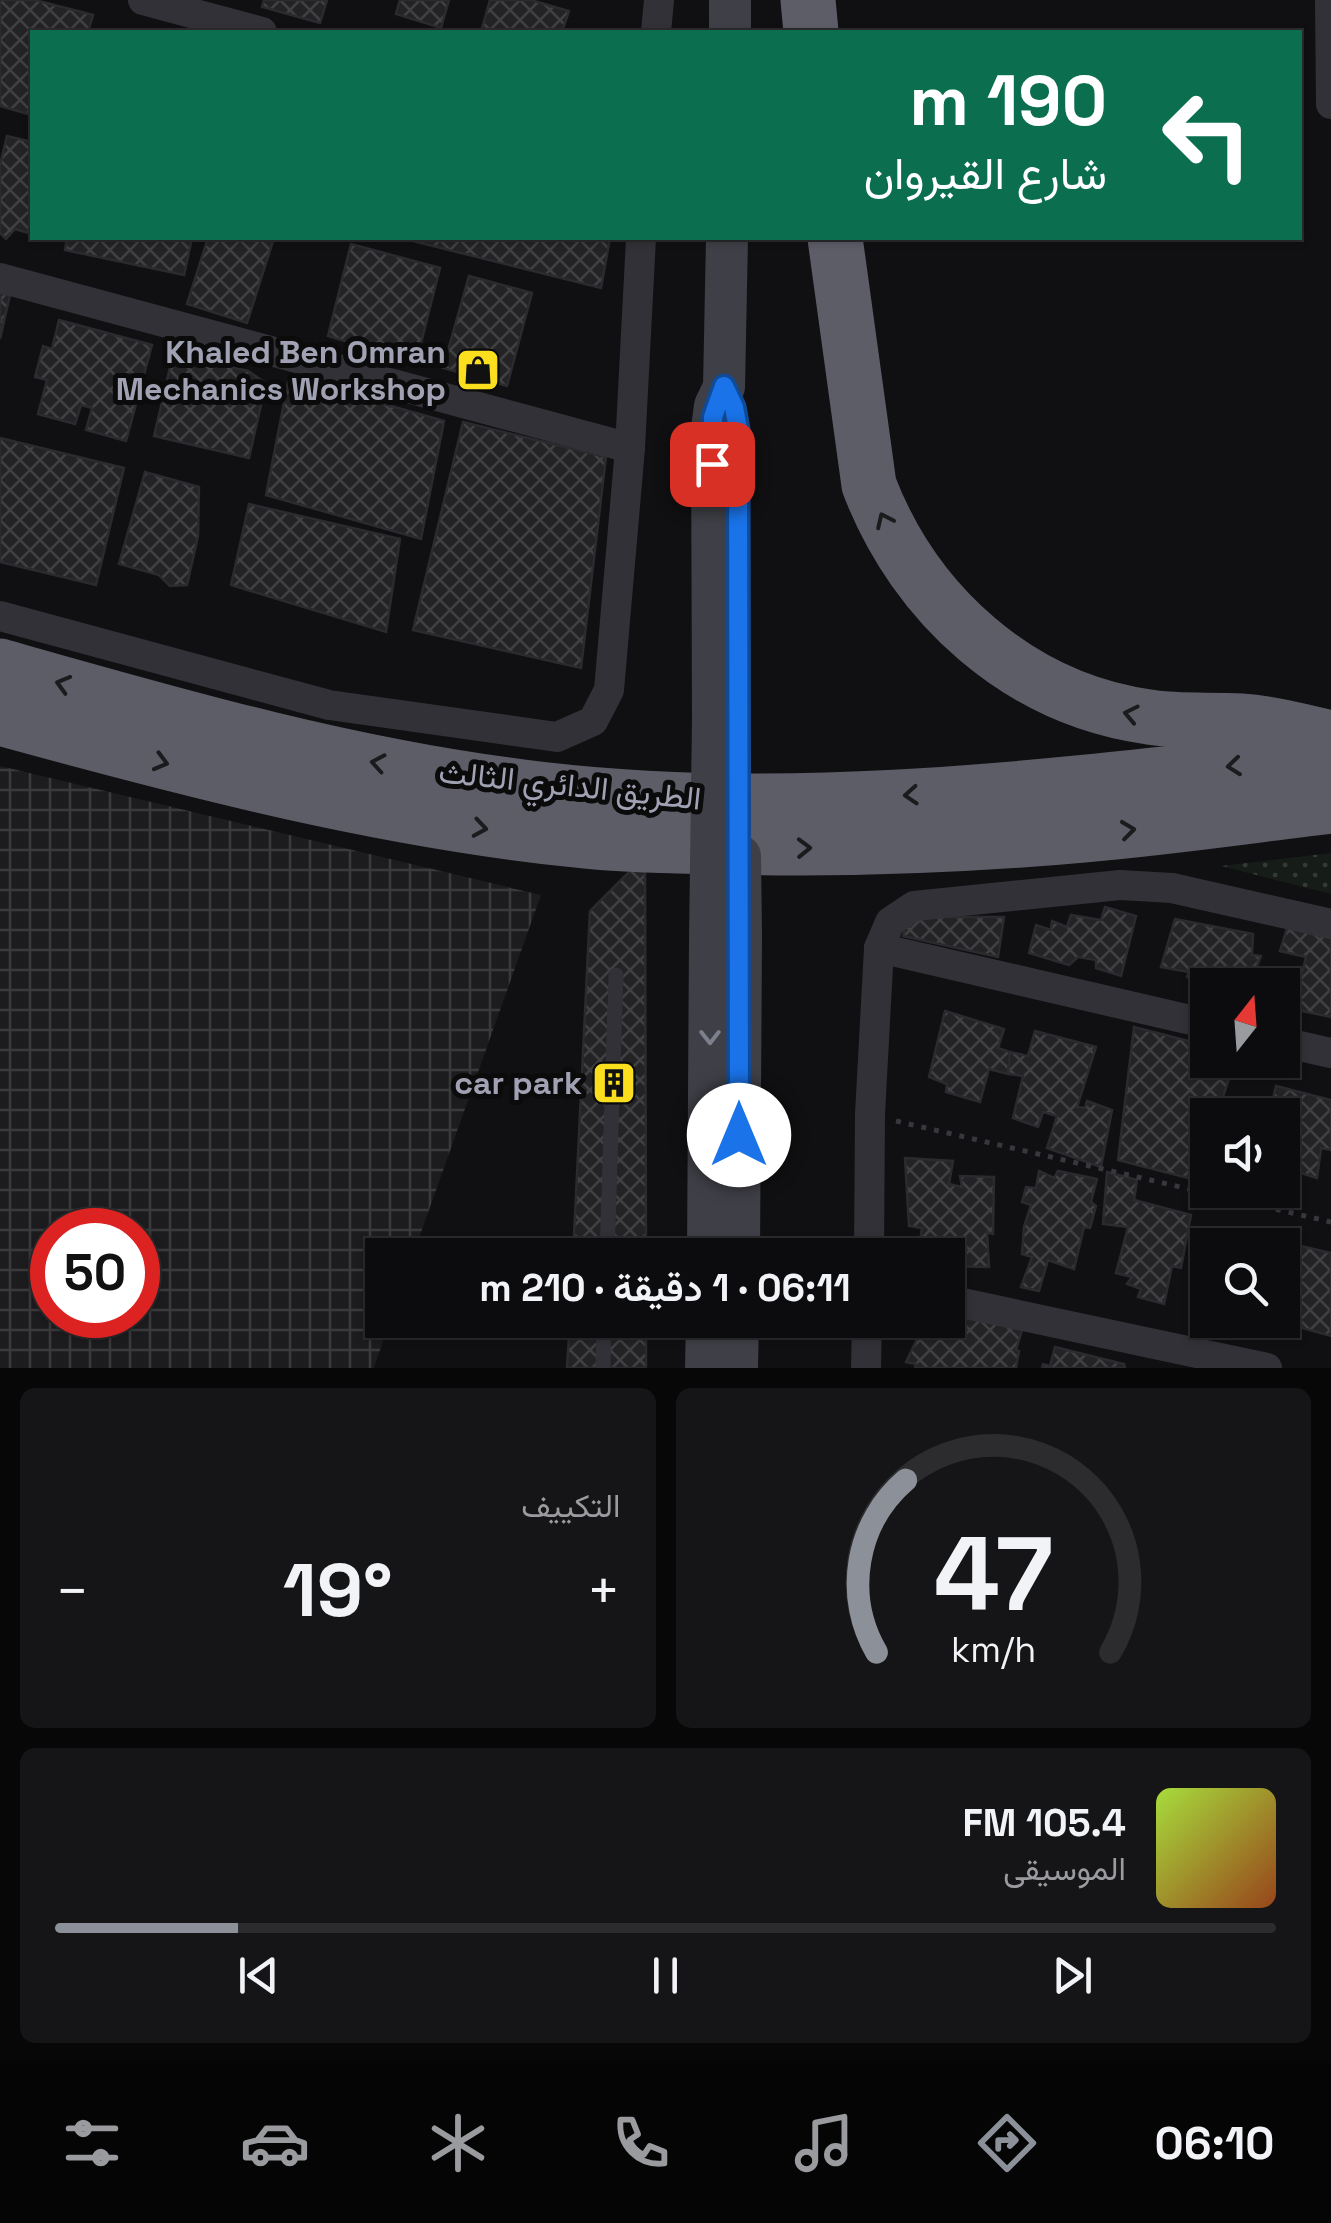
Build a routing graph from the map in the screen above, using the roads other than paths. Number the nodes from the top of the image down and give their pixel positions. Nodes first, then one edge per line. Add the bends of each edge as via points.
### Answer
1 (144, 0) edge
2 (659, 0) edge
3 (730, 0) edge
4 (808, 0) edge
5 (1330, 0) edge
6 (255, 30) edge
7 (656, 30) edge
8 (730, 30) edge
9 (812, 30) edge
10 (1331, 104) edge
11 (641, 240) edge
12 (727, 240) edge
13 (835, 240) edge
14 (0, 278) edge
15 (630, 448) junction
16 (0, 616) edge
17 (0, 666) edge
18 (0, 718) edge
19 (1331, 738) edge
20 (1331, 755) edge
21 (1331, 806) edge
22 (1238, 817) junction
23 (1331, 836) edge
24 (1331, 924) edge
25 (725, 938) junction
26 (879, 948) junction
27 (616, 976) dead end
28 (1190, 1020) edge
29 (1300, 1046) edge
30 (1331, 1053) edge
31 (608, 1238) edge
32 (709, 1238) edge
33 (737, 1238) edge
34 (868, 1238) edge
35 (965, 1304) edge
36 (604, 1338) edge
37 (707, 1338) edge
38 (738, 1338) edge
39 (867, 1338) edge
40 (603, 1368) edge
41 (706, 1368) edge
42 (737, 1368) edge
43 (866, 1368) edge
44 (1267, 1368) edge

1 - 6 street
2 - 7 street
3 - 8 main road
4 - 9 highway
5 - 10 street
11 - 15 street
12 - 25 main road, bridge via 724,386 712,428 726,718
19 -> 13 highway via 1238,721 1146,717 1078,699 1016,668 948,614 910,566 869,485
14 - 15 street
15 - 16 street via 609,690 593,721 557,737 329,705
20 -> 17 highway, الطريق الدائري الثالث via 874,798 657,799 525,788 332,755
18 -> 22 highway, الطريق الدائري الثالث via 318,801 588,842 897,846 1083,836
21 - 22 highway, الطريق الدائري الثالث
22 - 23 highway
24 - 26 street via 1172,888 1120,885 914,906 890,922
25 -> 32 main road
25 - 33 main road
26 - 28 street
26 - 34 street
27 - 31 lane
29 - 30 street
35 - 44 street
36 - 40 lane
37 - 41 main road
38 - 42 main road
39 - 43 street

